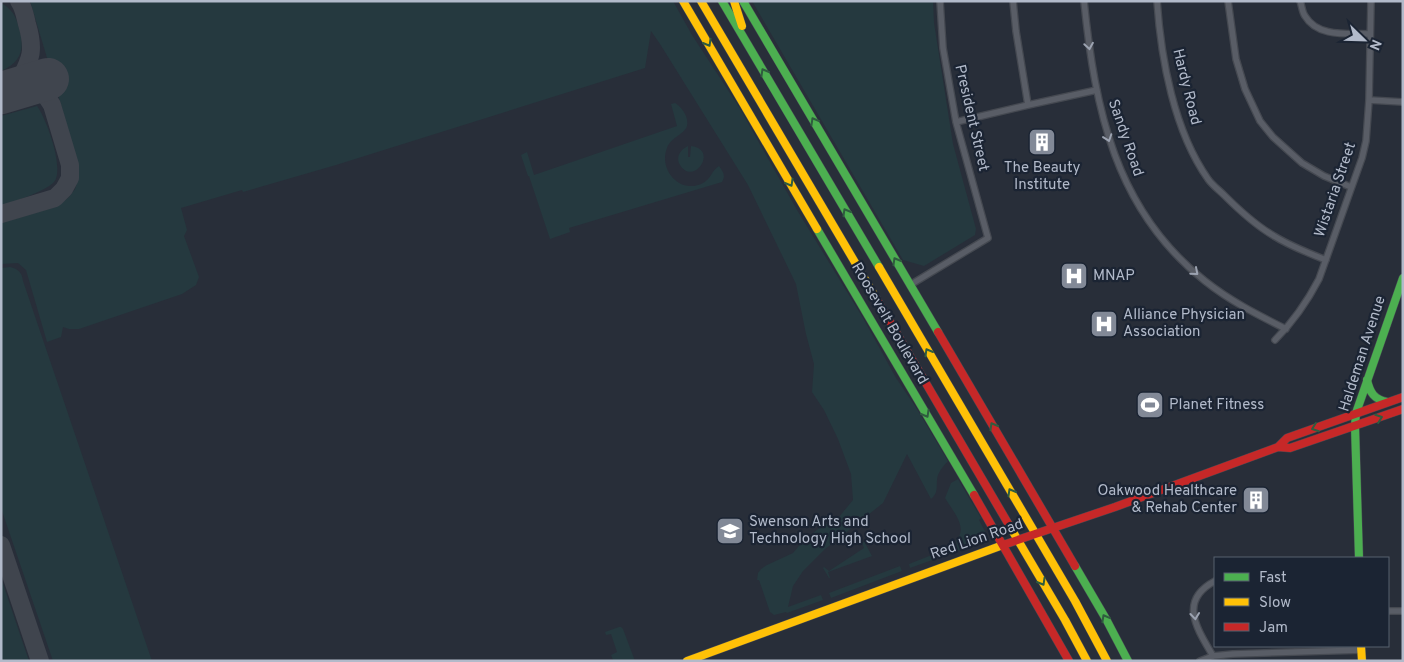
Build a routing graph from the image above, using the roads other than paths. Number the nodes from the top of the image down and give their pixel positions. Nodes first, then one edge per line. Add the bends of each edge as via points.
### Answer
1 (683, 1) edge
2 (701, 1) edge
3 (722, 1) edge
4 (734, 1) edge
5 (743, 1) edge
6 (940, 1) edge
7 (1013, 1) edge
8 (1084, 1) edge
9 (1157, 1) edge
10 (1228, 1) edge
11 (1300, 1) edge
12 (1371, 1) edge
13 (1370, 34) junction
14 (748, 46) junction
15 (1097, 90) junction
16 (1369, 100) junction
17 (1403, 102) edge
18 (1028, 104) junction
19 (751, 116) junction
20 (956, 122) junction
21 (796, 162) junction
22 (1352, 187) junction
23 (1326, 260) junction
24 (1403, 278) edge
25 (910, 285) junction
26 (894, 329) junction
27 (1286, 329) junction
28 (1275, 340) dead end
29 (1368, 380) junction
30 (915, 395) junction
31 (1403, 397) edge
32 (1388, 402) junction
33 (1403, 409) edge
34 (1356, 413) junction
35 (1355, 426) junction
36 (1278, 447) junction
37 (1053, 528) junction
38 (1035, 534) junction
39 (1018, 540) junction
40 (1003, 545) junction
41 (1359, 557) edge
42 (1214, 582) edge
43 (1389, 611) edge
44 (1403, 611) edge
45 (1361, 648) edge
46 (1213, 656) junction
47 (687, 661) edge
48 (1070, 661) edge
49 (1087, 661) edge
50 (1108, 661) edge
51 (1126, 661) edge
52 (1200, 661) edge
53 (1362, 661) edge

1 -> 19 main road, Roosevelt Boulevard
2 - 21 main road, Roosevelt Boulevard
3 - 14 main road, Roosevelt Boulevard
4 - 14 main road
25 -> 5 main road
6 - 20 street, President Street via 943,48
7 - 18 street
8 -> 15 street, Sandy Road
9 - 23 street, Hardy Road via 1175,108 1190,146 1209,180 1243,214 1273,236
10 - 22 street via 1236,59 1260,121 1273,138 1302,163
11 - 13 street via 1304,16 1324,31
12 - 13 street, Wistaria Street
13 - 16 street, Wistaria Street
38 -> 14 main road, Roosevelt Boulevard
15 - 18 street
15 -> 27 street, Sandy Road via 1117,164 1132,195 1162,239 1205,282 1243,307
16 - 17 street
16 - 22 street, Wistaria Street via 1366,141
18 - 20 street
19 - 21 main road
19 -> 30 main road, Roosevelt Boulevard
20 - 25 street, President Street via 988,238
21 - 26 main road, Roosevelt Boulevard
22 - 23 street, Wistaria Street
23 - 27 street, Wistaria Street via 1311,294
24 - 29 main road, Haldeman Avenue
37 -> 25 main road
26 - 30 main road
26 - 39 main road, Roosevelt Boulevard
27 - 28 street, Wistaria Street
29 - 32 main road via 1375,398
29 - 34 main road, Haldeman Avenue
30 -> 40 main road, Roosevelt Boulevard
31 - 32 main road, Red Lion Road
32 - 34 main road, Red Lion Road
35 -> 33 main road, Red Lion Road
34 - 35 main road, Haldeman Avenue
34 -> 36 main road, Red Lion Road via 1287,438
35 - 36 main road, Red Lion Road via 1290,448
35 - 41 main road, Haldeman Avenue
36 - 37 main road, Red Lion Road
37 - 38 main road, Red Lion Road
51 -> 37 main road
38 - 39 main road, Red Lion Road
38 - 50 main road, Roosevelt Boulevard
39 - 40 main road, Red Lion Road
39 -> 49 main road, Roosevelt Boulevard
40 - 47 main road, Red Lion Road
40 - 48 main road, Roosevelt Boulevard
42 -> 46 street via 1198,596 1194,605 1196,625
43 - 44 street
45 - 46 street
45 - 53 main road
46 - 52 street

